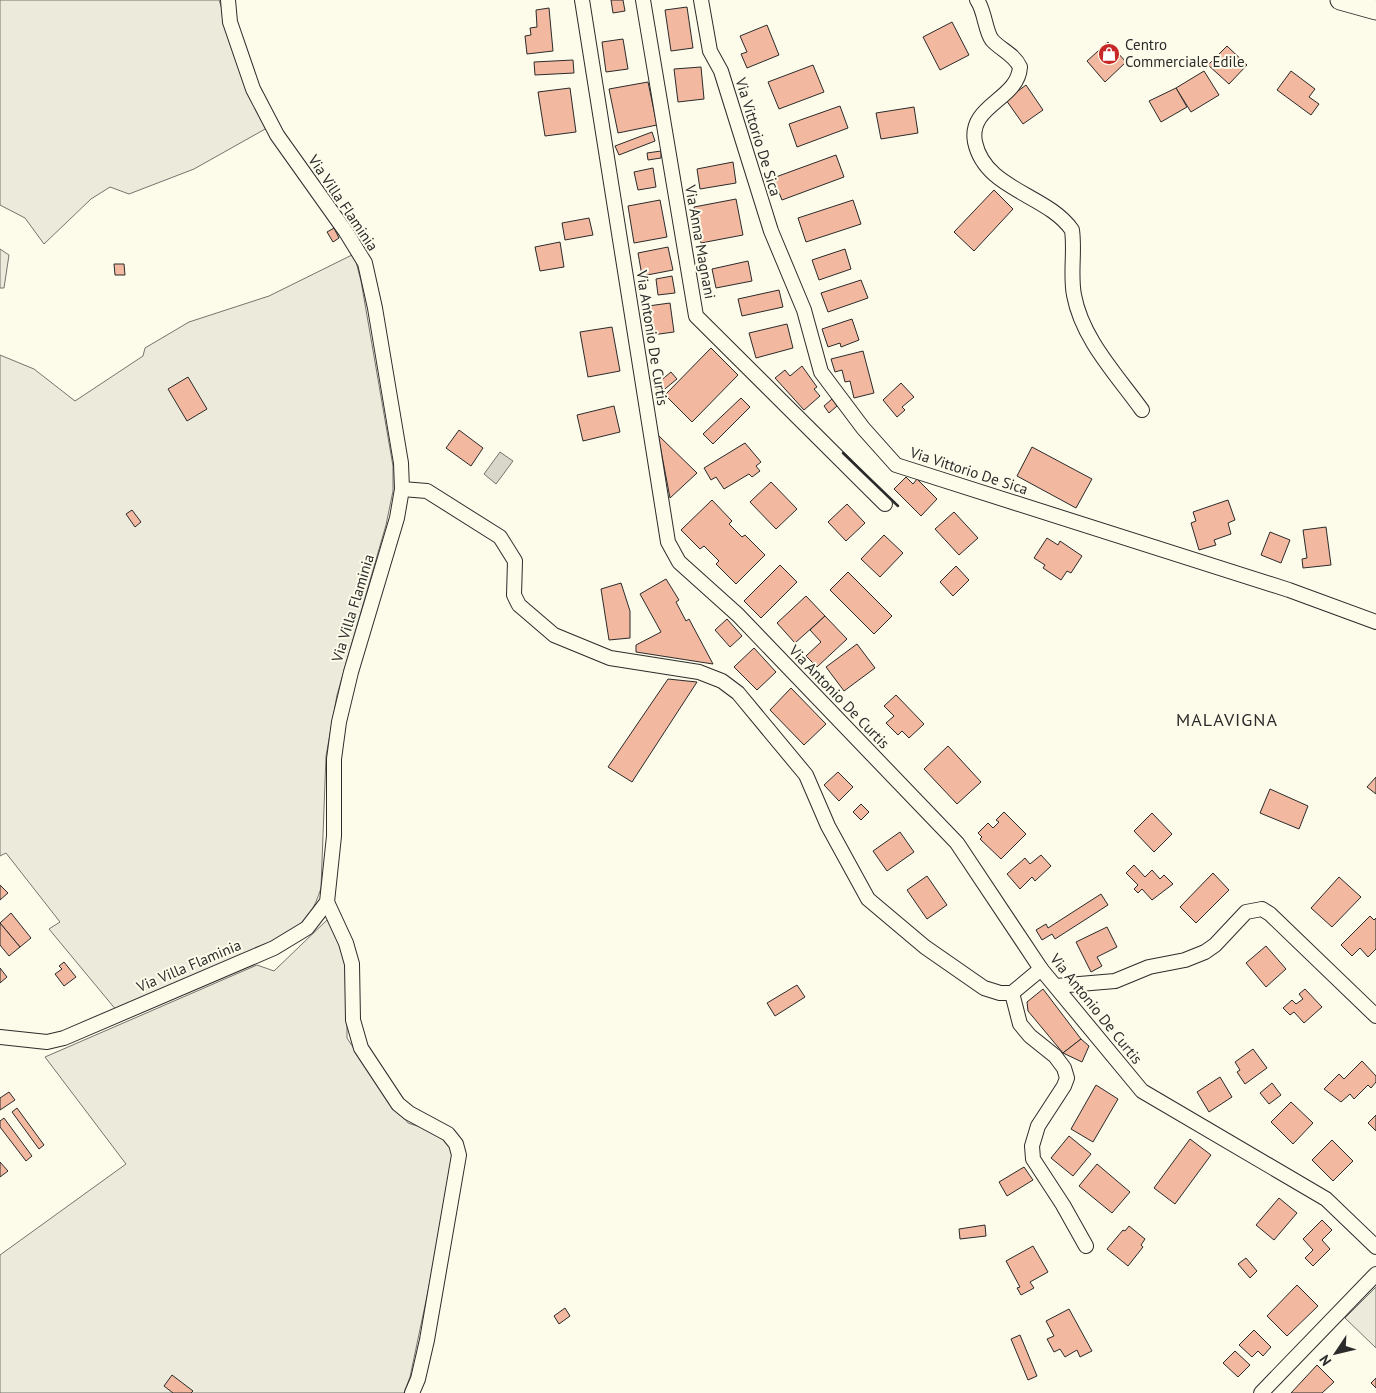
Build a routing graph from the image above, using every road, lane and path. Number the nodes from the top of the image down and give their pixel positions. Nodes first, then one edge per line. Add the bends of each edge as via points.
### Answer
1 (228, 0) edge
2 (582, 0) edge
3 (643, 0) edge
4 (701, 0) edge
5 (977, 0) edge
6 (1340, 0) edge
7 (1376, 10) edge
8 (1142, 410) dead end
9 (402, 489) junction
10 (885, 504) dead end
11 (1376, 622) edge
12 (327, 902) junction
13 (1041, 969) junction
14 (1056, 986) junction
15 (1012, 993) junction
16 (1376, 1016) edge
17 (0, 1037) edge
18 (1086, 1246) dead end
19 (1376, 1247) edge
20 (1376, 1274) edge
21 (412, 1393) edge
22 (1261, 1393) edge

1 - 9 street, Via Villa Flaminia via 230,22 253,89 277,135 365,263 399,454
2 - 13 street, Via Antonio De Curtis via 668,542 679,562 738,615 957,843
3 - 10 street, Via Anna Magnani via 696,316
4 - 11 street, Via Vittorio De Sica via 710,51 721,71 771,231 804,310 822,372 863,428 896,465 1288,590
5 - 8 street via 991,39 1013,56 1020,67 1016,79 978,118 974,130 976,147 996,176 1052,210 1072,230 1073,286 1079,312 1093,342
6 - 7 main road
9 - 12 street, Via Villa Flaminia via 390,544 339,722 334,759 334,836
9 - 15 street via 427,491 500,538 515,561 514,595 519,605 554,635 610,658 699,672 722,681 738,693 806,775 828,826 868,899 925,947 984,988
12 - 17 street, Via Villa Flaminia via 307,928 274,948 64,1038 47,1042
12 - 21 street via 352,964 353,1020 361,1048 398,1104 448,1134 459,1155 428,1340
13 - 14 street, Via Antonio De Curtis
13 - 15 street
14 - 16 street via 1115,981 1149,967 1192,957 1215,945 1246,912 1262,909
14 - 19 street, Via Antonio De Curtis via 1142,1091 1326,1199
15 - 18 street via 1020,1024 1064,1068 1064,1086 1038,1126 1032,1146 1033,1159
20 - 22 street

